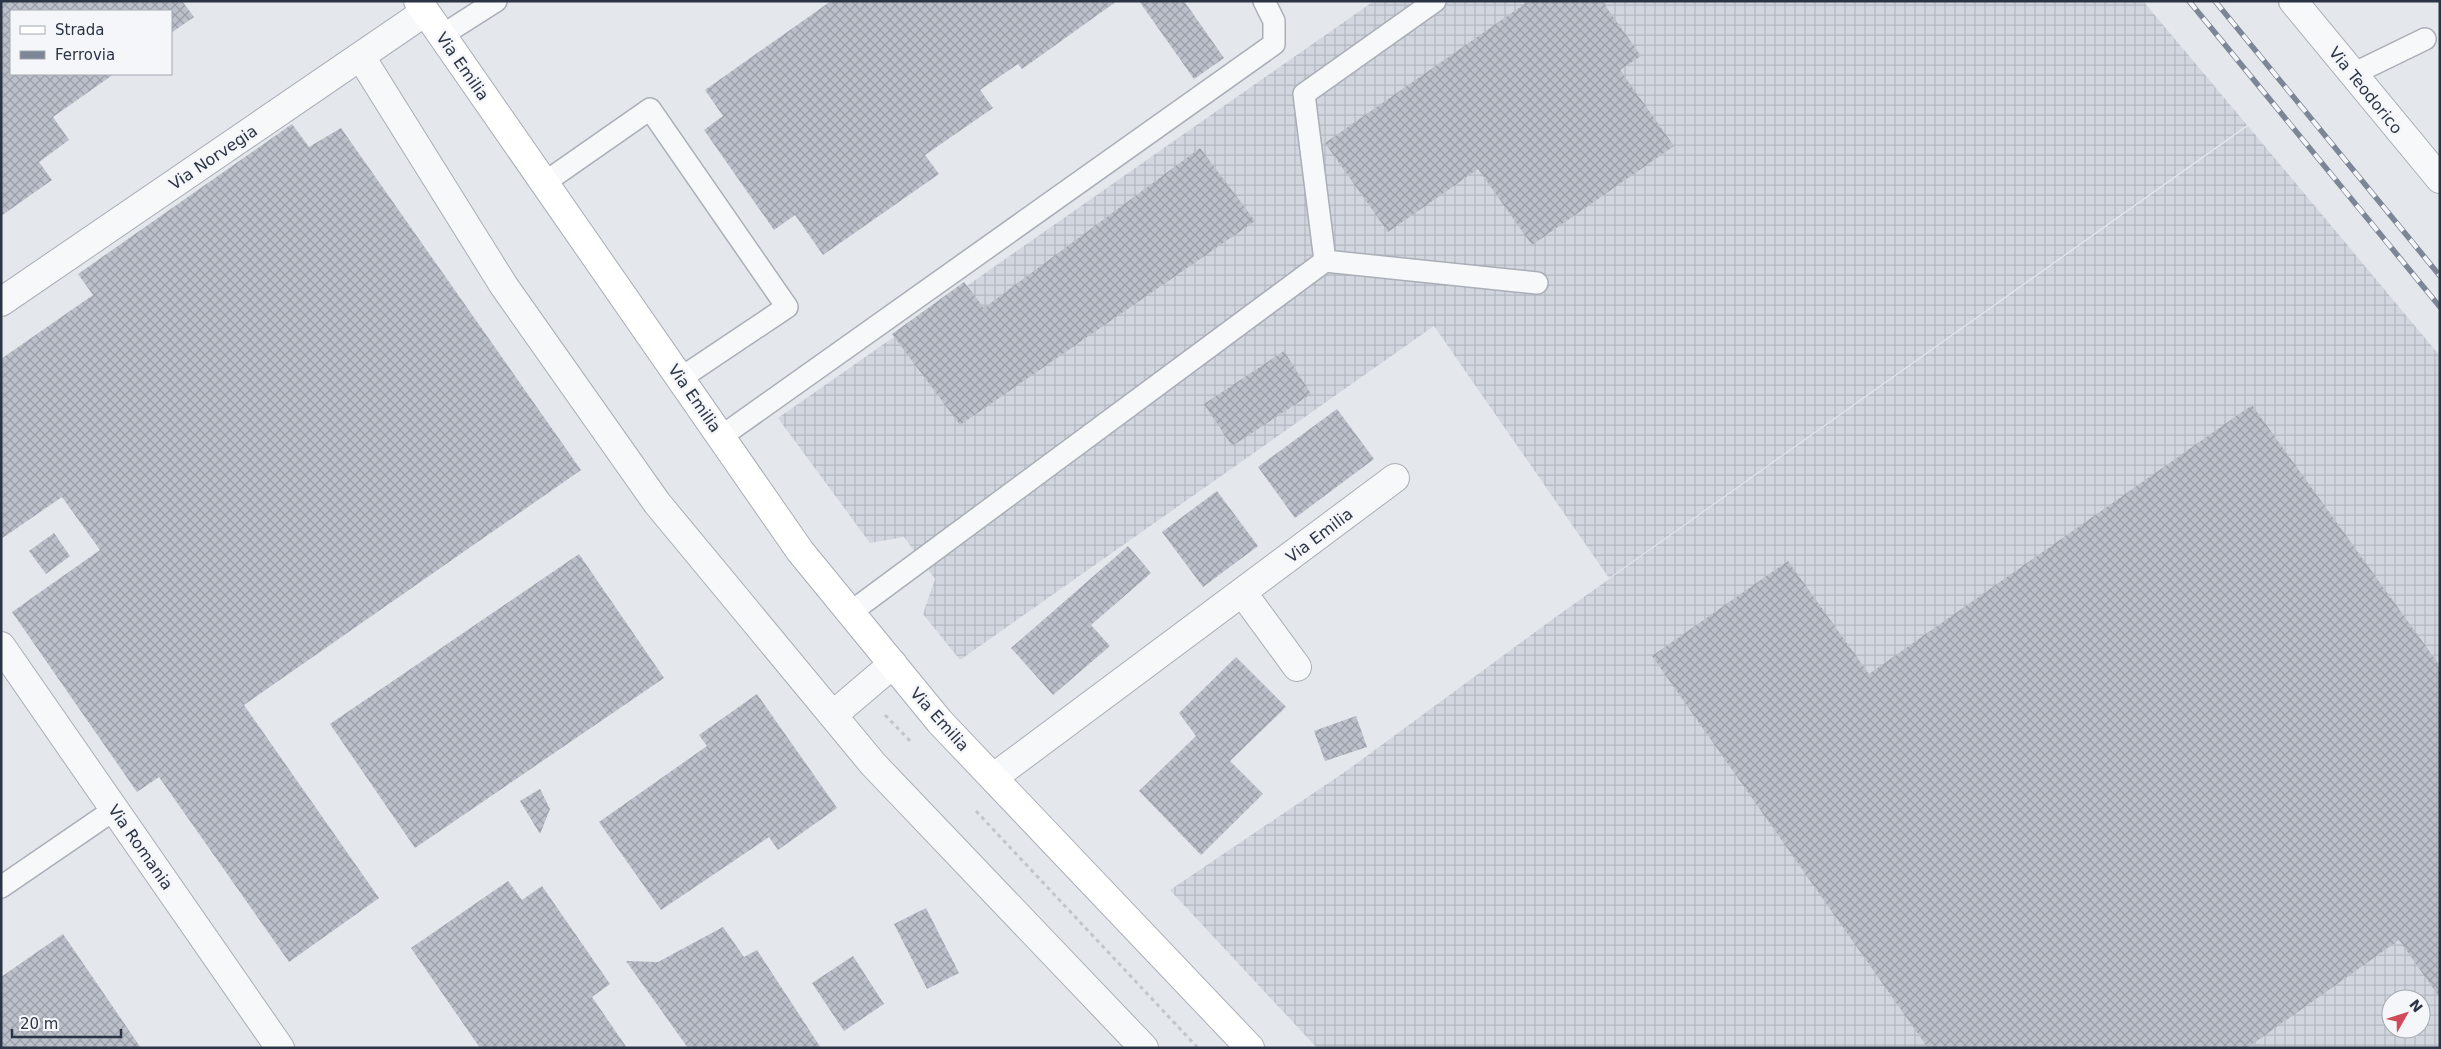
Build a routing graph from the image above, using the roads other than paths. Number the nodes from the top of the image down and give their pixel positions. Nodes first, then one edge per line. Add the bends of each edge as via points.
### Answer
1 (496, 1) edge
2 (1264, 1) edge
3 (1435, 1) edge
4 (2293, 1) edge
5 (421, 7) edge
6 (442, 36) junction
7 (2424, 39) dead end
8 (361, 57) junction
9 (2354, 74) junction
10 (2439, 178) edge
11 (544, 183) junction
12 (1324, 261) junction
13 (1537, 283) dead end
14 (1, 302) edge
15 (681, 378) junction
16 (722, 436) junction
17 (1395, 478) dead end
18 (1242, 592) junction
19 (850, 612) junction
20 (1, 646) edge
21 (893, 664) junction
22 (1297, 667) dead end
23 (833, 715) junction
24 (994, 777) junction
25 (114, 809) junction
26 (1, 887) edge
27 (280, 1048) edge
28 (1144, 1048) edge
29 (1250, 1048) edge

1 - 6 lane
2 - 16 lane via 1274,21 1274,44
3 - 12 lane via 1304,94
4 - 9 street, Via Teodorico
5 - 6 main road, Via Emilia
5 - 8 street, Via Norvegia
6 - 11 main road, Via Emilia
7 - 9 lane
8 - 14 street, Via Norvegia
8 - 23 street via 504,286 657,503
9 - 10 street, Via Teodorico
11 - 15 main road, Via Emilia
11 - 15 lane via 650,109 787,307
12 - 13 lane
12 - 19 lane
15 - 16 main road, Via Emilia
16 - 19 main road, Via Emilia via 800,551
17 - 18 street, Via Emilia
18 - 22 street
18 - 24 street, Via Emilia
19 - 21 main road, Via Emilia
20 - 25 street, Via Romania
21 - 23 street
21 - 24 main road, Via Emilia via 940,722
23 - 28 street via 874,764
24 - 29 main road, Via Emilia
25 - 26 lane
25 - 27 street, Via Romania

